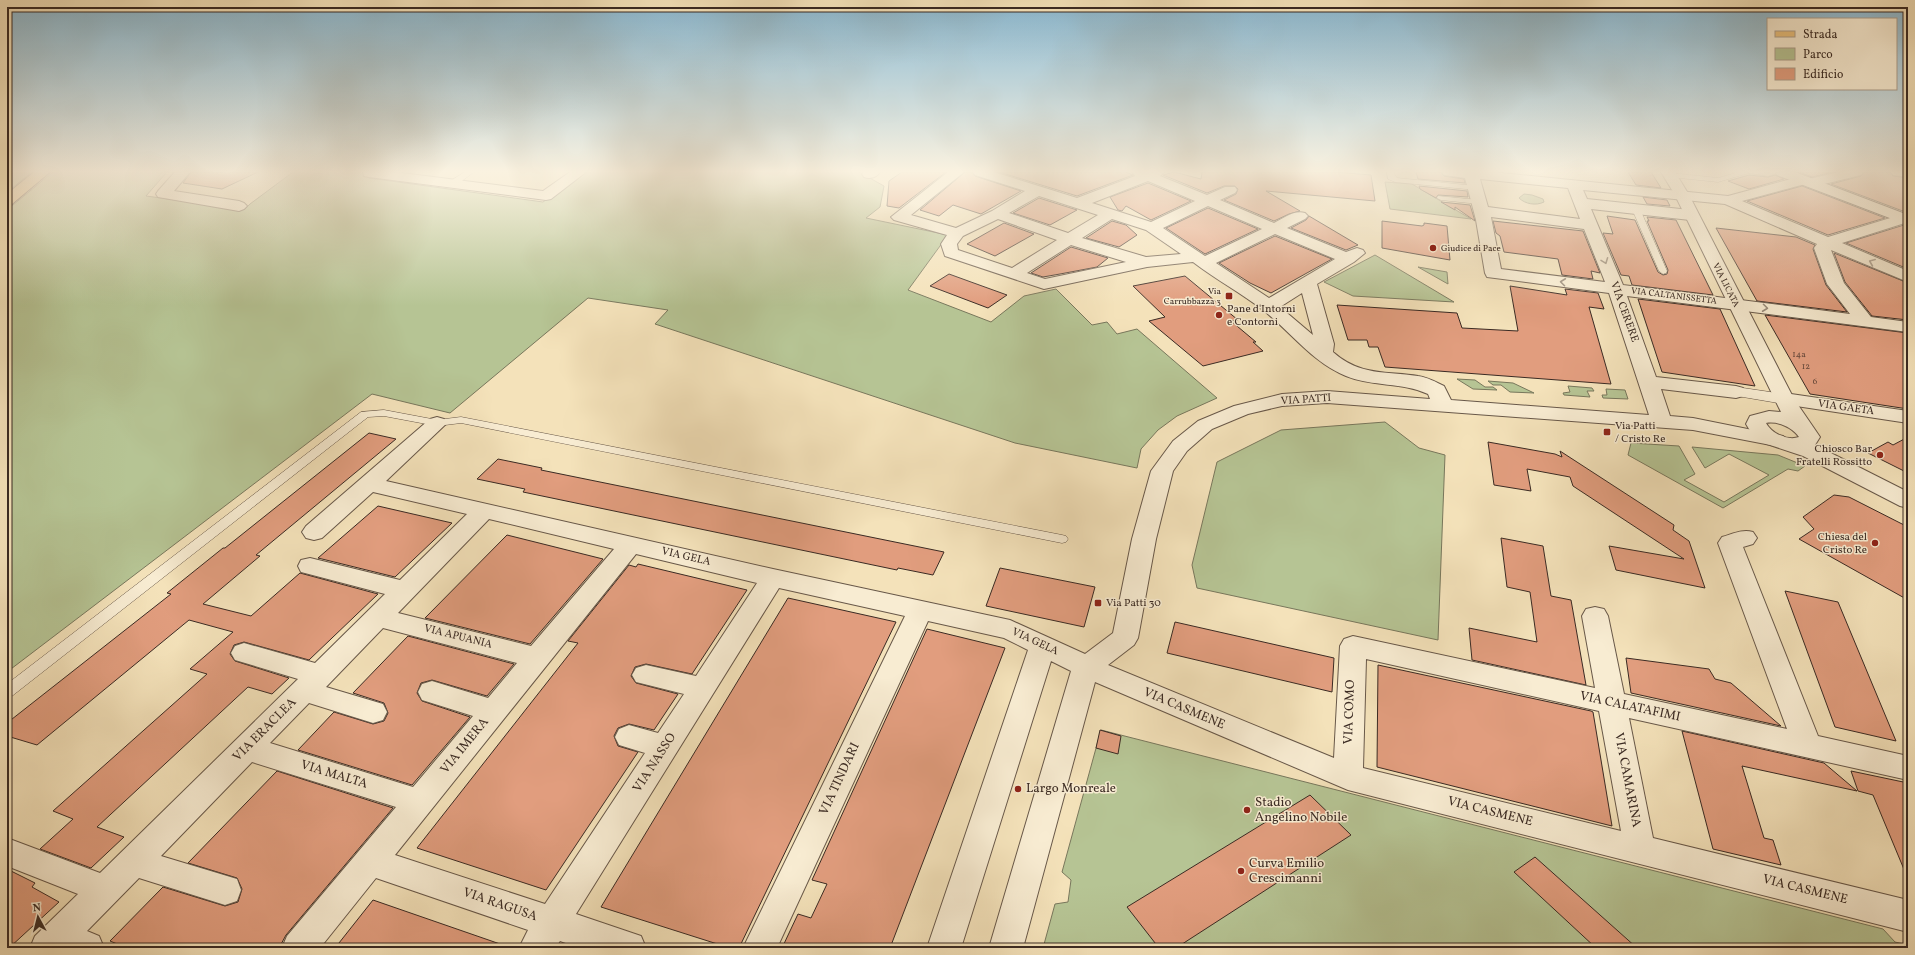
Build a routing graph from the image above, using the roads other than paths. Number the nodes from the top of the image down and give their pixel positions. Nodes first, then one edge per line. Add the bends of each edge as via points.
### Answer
1 (901, 217) edge
2 (992, 217) edge
3 (1004, 217) edge
4 (1105, 217) edge
5 (1122, 217) edge
6 (1173, 217) edge
7 (1247, 217) edge
8 (1299, 217) edge
9 (1481, 217) edge
10 (1559, 217) edge
11 (1588, 217) edge
12 (1639, 217) edge
13 (1691, 217) edge
14 (1766, 217) edge
15 (1906, 219) edge
16 (1591, 225) junction
17 (1785, 225) junction
18 (1152, 226) junction
19 (1276, 228) junction
20 (1761, 232) dead end
21 (957, 234) junction
22 (1070, 239) junction
23 (1826, 243) junction
24 (1199, 260) junction
25 (1147, 262) junction
26 (1663, 271) dead end
27 (1013, 274) junction
28 (1908, 276) edge
29 (1308, 282) junction
30 (1616, 289) junction
31 (1736, 305) junction
32 (1269, 306) junction
33 (1865, 321) junction
34 (1908, 327) edge
35 (1323, 353) junction
36 (1649, 382) junction
37 (1736, 392) joint
38 (1784, 399) junction
39 (1443, 405) junction
40 (1908, 417) edge
41 (1765, 419) junction
42 (1662, 422) junction
43 (436, 423) junction
44 (1693, 424) junction
45 (1796, 437) junction
46 (369, 484) junction
47 (1908, 485) edge
48 (1908, 501) edge
49 (484, 511) junction
50 (314, 532) dead end
51 (1745, 538) dead end
52 (1062, 539) dead end
53 (631, 544) junction
54 (310, 566) dead end
55 (773, 578) junction
56 (404, 590) junction
57 (920, 610) junction
58 (1594, 616) dead end
59 (378, 617) junction
60 (1043, 646) junction
61 (1353, 646) joint
62 (244, 653) dead end
63 (538, 658) junction
64 (1086, 667) junction
65 (646, 675) dead end
66 (312, 683) junction
67 (702, 688) junction
68 (7, 692) edge
69 (432, 692) dead end
70 (1611, 703) junction
71 (494, 710) junction
72 (374, 712) dead end
73 (629, 737) dead end
74 (1807, 746) junction
75 (665, 747) junction
76 (248, 748) junction
77 (1908, 768) edge
78 (1348, 777) junction
79 (420, 802) junction
80 (1640, 850) junction
81 (7, 852) edge
82 (133, 862) junction
83 (371, 862) junction
84 (105, 890) junction
85 (225, 890) dead end
86 (1908, 916) edge
87 (544, 935) edge
88 (64, 944) edge
89 (299, 948) edge
90 (629, 948) edge
91 (760, 948) edge
92 (944, 948) edge
93 (1006, 948) edge

1 - 21 street via 899,218
2 - 21 street
3 - 22 street
4 - 22 street
5 - 18 street
6 - 18 street
7 - 19 street
8 - 19 street
30 -> 9 street, VIA CALTANISSETTA via 1493,273
10 - 16 street
11 - 16 street, VIA CERERE
12 - 26 lane
13 - 31 street, VIA LICATA
14 - 17 street
15 - 23 street
16 -> 30 street, VIA CERERE
17 - 20 street
17 - 23 street
18 - 24 street
19 - 24 street
19 - 29 street via 1354,256
21 - 27 street via 949,244 951,253
22 - 25 street
22 - 27 street
28 -> 23 street
23 - 33 street via 1822,248 1836,284
24 - 25 street
24 - 32 street
25 - 27 street via 1044,284
29 - 32 street
29 - 35 street via 1326,344
30 - 31 street, VIA CALTANISSETTA
30 - 36 street, VIA CERERE
31 -> 33 street, VIA CALTANISSETTA
31 - 38 street, VIA LICATA
32 - 35 street
33 - 34 street, VIA CALTANISSETTA
35 - 39 street via 1333,362 1353,372 1377,379 1418,382 1437,390
36 - 37 street
36 - 42 street, VIA CERERE
37 - 38 street
38 - 40 street, VIA GAETA
38 - 41 street via 1779,412
38 - 45 street, VIA LICATA via 1794,416
39 - 42 street, VIA PATTI
39 - 64 street, VIA PATTI via 1327,397 1282,400 1240,410 1205,425 1180,446 1162,471 1144,539 1125,638
41 - 44 street via 1723,424
41 - 45 street via 1793,422
41 - 45 street via 1756,424 1762,432
42 - 44 street, VIA PATTI
43 - 46 street
43 - 52 lane via 461,420
43 - 68 lane via 384,414 365,414
44 - 45 street
45 - 47 street
45 - 48 street via 1811,451
46 - 49 street, VIA GELA
46 - 50 street
49 - 53 street, VIA GELA
49 - 56 street, VIA ERACLEA
51 - 74 street via 1730,543
53 - 55 street, VIA GELA
53 - 63 street, VIA IMERA
54 - 56 street
55 - 57 street, VIA GELA
55 - 67 street, VIA NASSO
56 - 59 street, VIA ERACLEA
57 - 60 street, VIA GELA via 1010,630
57 - 91 street, VIA TINDARI
58 - 70 street, VIA CAMARINA
59 - 63 street, VIA APUANIA
59 - 66 street, VIA ERACLEA
60 - 64 street, VIA GELA
60 - 92 street
61 - 70 street, VIA CALATAFIMI
61 - 78 street, VIA COMO
62 - 66 street
63 - 71 street, VIA IMERA
64 - 78 street, VIA CASMENE
64 - 93 street
65 - 67 street
66 - 72 street
66 - 76 street, VIA ERACLEA
67 - 75 street, VIA NASSO
69 - 71 street
70 - 74 street, VIA CALATAFIMI
70 - 80 street, VIA CAMARINA
71 - 79 street, VIA IMERA
73 - 75 street
74 - 77 street, VIA CALATAFIMI
75 - 87 street, VIA NASSO
76 - 79 street, VIA MALTA
76 - 82 street, VIA ERACLEA
78 - 80 street, VIA CASMENE
79 - 83 street, VIA IMERA
80 - 86 street, VIA CASMENE
81 - 84 street
82 - 84 street, VIA ERACLEA
82 - 85 street
83 - 87 street, VIA RAGUSA
83 - 89 street, VIA IMERA
84 - 88 street, VIA ERACLEA
87 - 90 street, VIA RAGUSA

